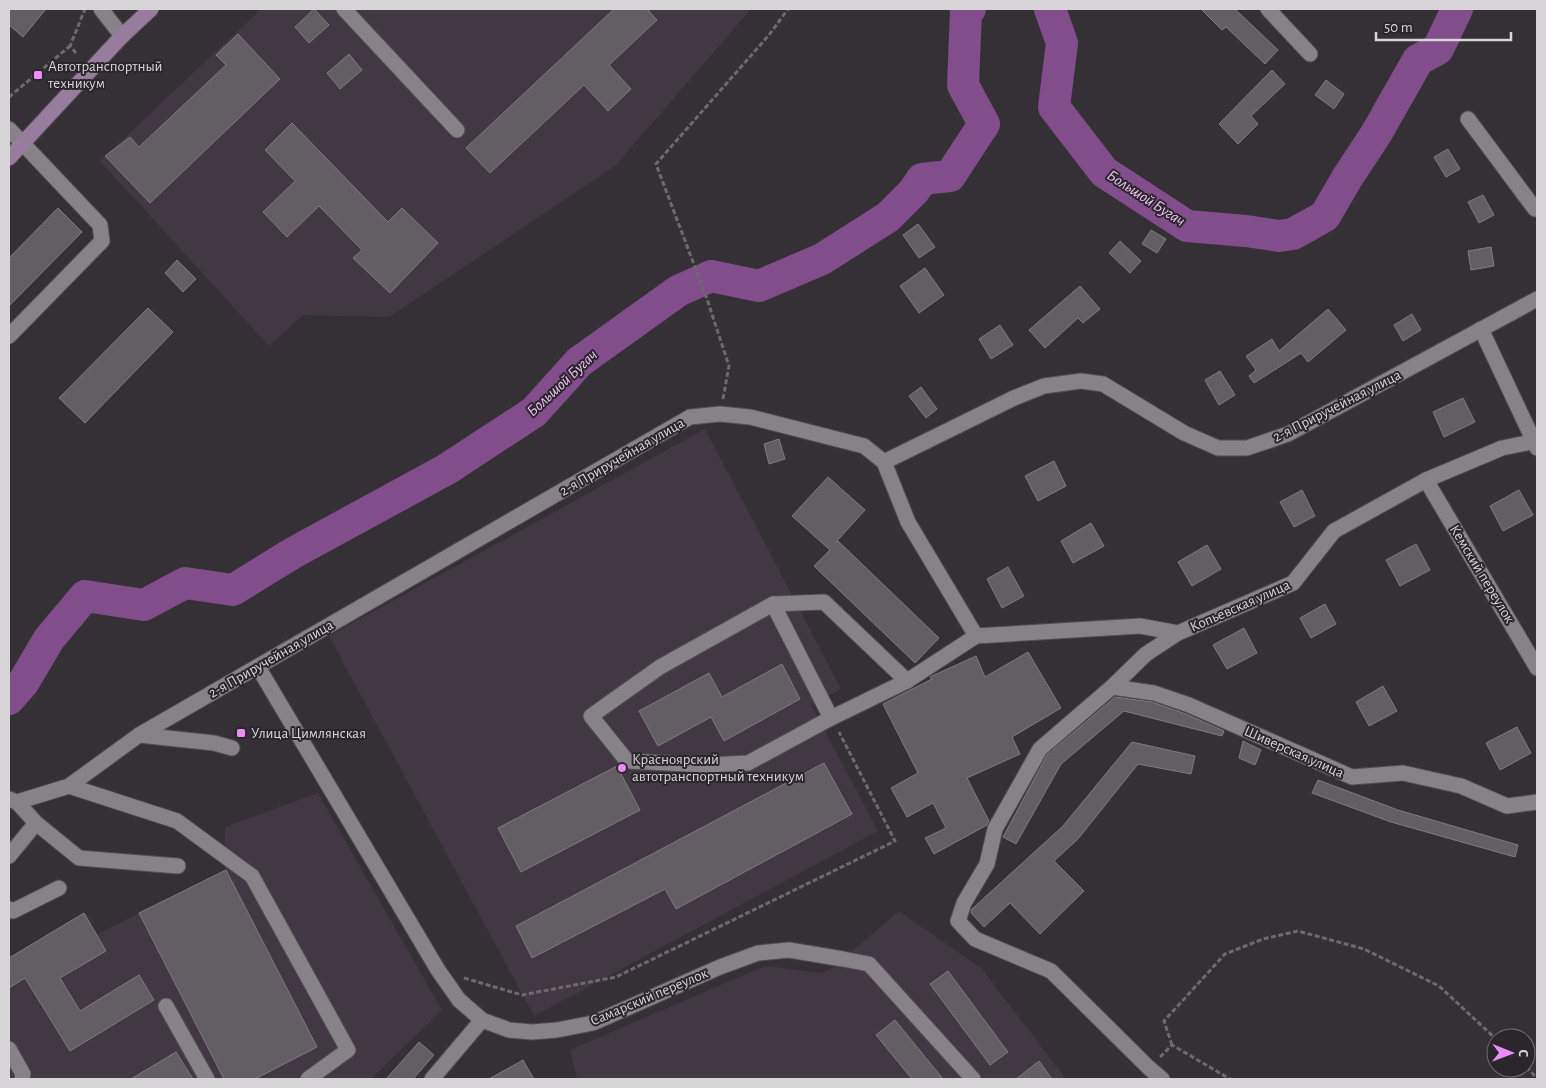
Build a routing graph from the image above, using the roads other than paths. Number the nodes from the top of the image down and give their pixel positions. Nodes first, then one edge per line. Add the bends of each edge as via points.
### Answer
1 (101, 9) edge
2 (151, 9) edge
3 (344, 9) edge
4 (1268, 9) edge
5 (122, 36) junction
6 (1310, 54) dead end
7 (1468, 119) dead end
8 (9, 129) edge
9 (457, 130) dead end
10 (22, 144) junction
11 (9, 158) edge
12 (1537, 208) edge
13 (1537, 299) edge
14 (1481, 329) junction
15 (9, 336) edge
16 (1536, 444) edge
17 (884, 462) junction
18 (1426, 480) junction
19 (773, 604) junction
20 (1178, 633) junction
21 (976, 636) junction
22 (258, 667) junction
23 (1537, 668) edge
24 (907, 681) junction
25 (1112, 686) junction
26 (831, 718) junction
27 (139, 736) junction
28 (232, 748) dead end
29 (69, 786) junction
30 (13, 800) edge
31 (1537, 802) edge
32 (36, 823) junction
33 (9, 856) edge
34 (178, 866) dead end
35 (59, 888) dead end
36 (9, 909) edge
37 (166, 1006) dead end
38 (482, 1020) junction
39 (9, 1049) edge
40 (22, 1079) edge
41 (206, 1079) edge
42 (308, 1079) edge
43 (432, 1079) edge
44 (973, 1079) edge
45 (1162, 1079) edge

1 - 5 street
2 - 5 main road
3 - 9 street
4 - 6 street
5 - 10 main road
7 - 12 street
8 - 10 street
10 - 11 main road
10 - 15 street via 100,225 102,241
13 - 14 street, 2-я Приручейная улица
14 - 16 street
14 - 17 street, 2-я Приручейная улица via 1288,434 1247,448 1218,448 1184,433 1103,384 1081,381 1044,386 1014,398
16 - 18 street, Копьевская улица via 1502,448
17 - 21 street via 908,522
17 - 22 street, 2-я Приручейная улица via 864,446 750,417 720,414 690,417
18 - 20 street, Копьевская улица via 1334,531 1294,583
18 - 23 street, Кемский переулок
19 - 24 street via 824,602
19 - 26 street
19 - 26 street via 660,667 591,716 626,761 706,765 748,763
20 - 21 street, Копьевская улица via 1140,626
20 - 25 street via 1146,654
21 - 24 street
22 - 27 street, 2-я Приручейная улица
22 - 38 street, Самарский переулок via 438,970 459,1000
24 - 26 street
25 - 31 street, Шиверская улица via 1154,693 1189,705 1352,777 1403,773 1461,786 1507,806
25 - 45 street via 1040,749 995,829 987,864 958,920 975,939 1051,970
27 - 28 street via 214,743
27 - 29 street, 2-я Приручейная улица
29 - 30 street, 2-я Приручейная улица
29 - 42 street via 177,821 252,876 348,1050
30 - 32 street
32 - 33 street
32 - 34 street via 79,858
35 - 36 street via 13,911
37 - 41 street
38 - 43 street
38 - 44 street, Самарский переулок via 509,1030 532,1032 593,1023 720,967 758,953 789,950 869,964
39 - 40 street via 23,1074

